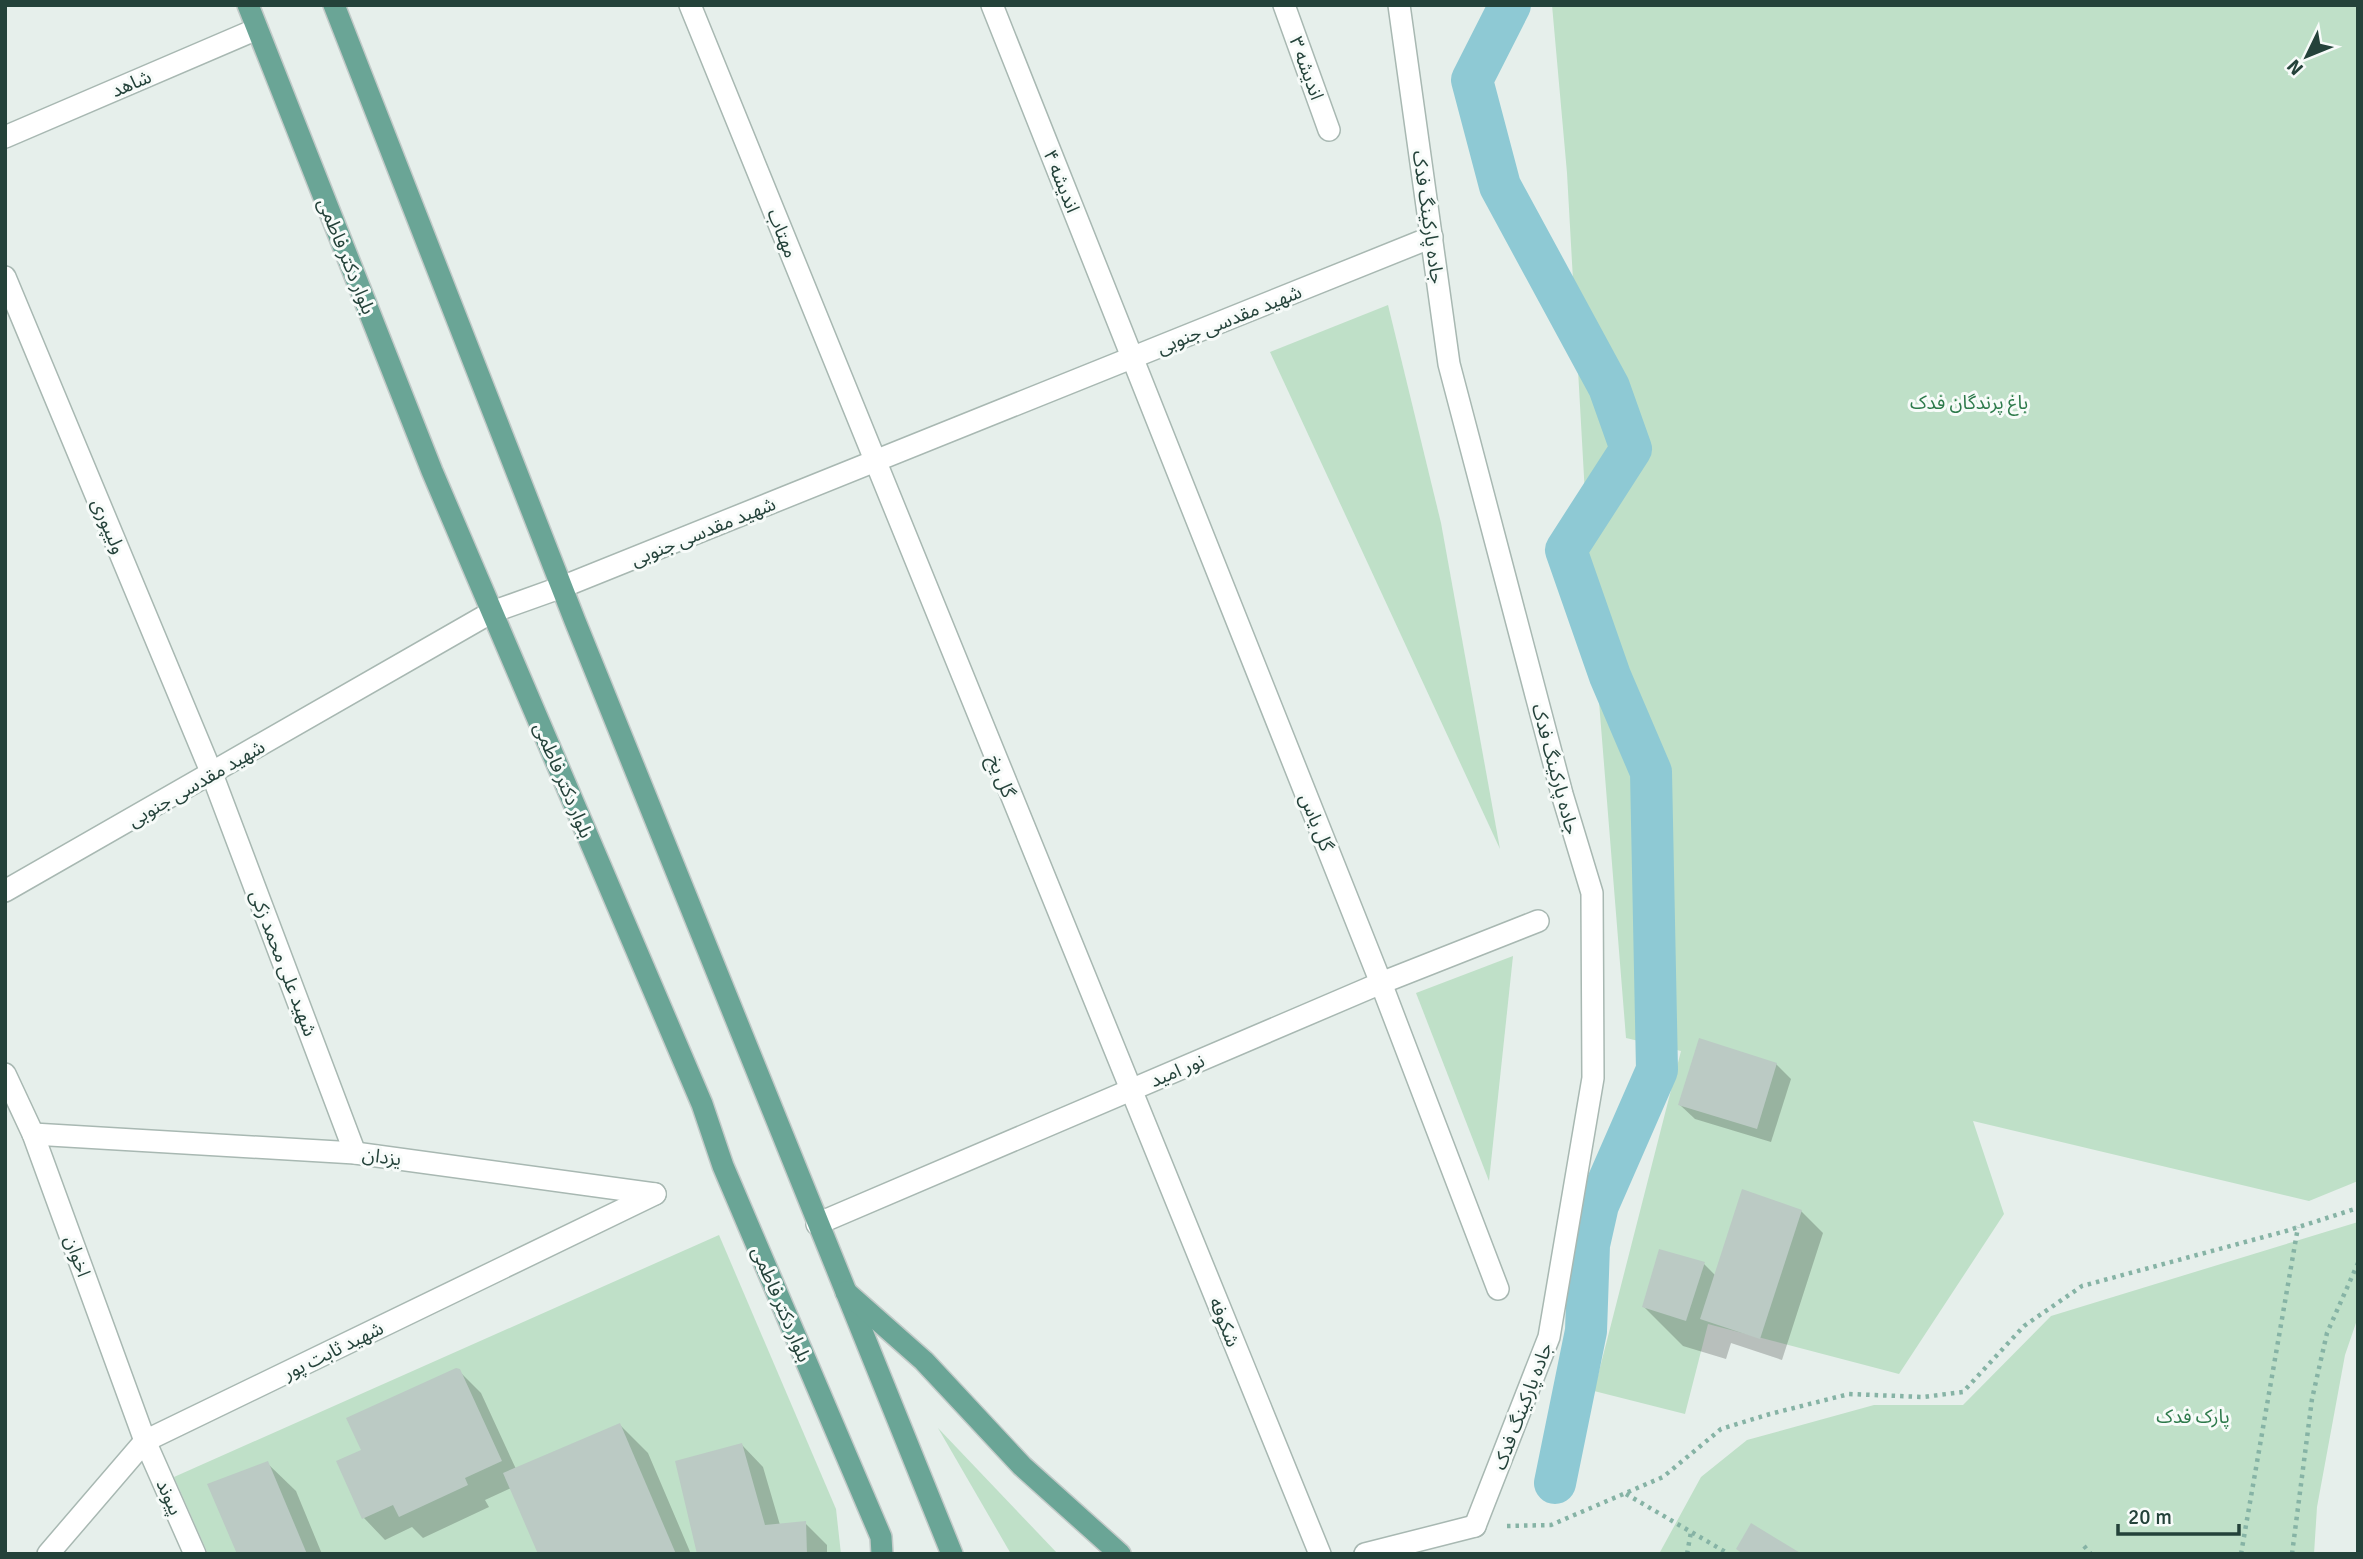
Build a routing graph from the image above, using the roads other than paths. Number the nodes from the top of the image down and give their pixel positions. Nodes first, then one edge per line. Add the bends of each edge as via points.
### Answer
1 (248, 5) edge
2 (691, 5) edge
3 (992, 5) edge
4 (1284, 5) edge
5 (1399, 5) edge
6 (340, 7) edge
7 (257, 29) junction
8 (1329, 130) dead end
9 (5, 137) edge
10 (1432, 237) junction
11 (5, 277) edge
12 (1132, 358) junction
13 (875, 461) junction
14 (562, 587) junction
15 (492, 612) junction
16 (212, 774) junction
17 (5, 891) edge
18 (1538, 921) dead end
19 (1381, 984) junction
20 (5, 1074) edge
21 (1130, 1090) junction
22 (33, 1134) junction
23 (355, 1153) junction
24 (655, 1194) joint
25 (817, 1224) junction
26 (842, 1288) junction
27 (1498, 1289) dead end
28 (145, 1441) junction
29 (1475, 1527) junction
30 (48, 1554) edge
31 (195, 1554) edge
32 (882, 1554) edge
33 (952, 1554) edge
34 (1120, 1554) edge
35 (1320, 1554) edge
36 (1365, 1554) edge
37 (1432, 1554) edge

1 - 7 main road, بلوار دکتر فاطمی
2 - 13 street, مهتاب
3 - 12 street, اندیشه ۴
4 - 8 street, اندیشه ۳
5 - 10 street, جاده پارکینگ فدک
6 - 14 main road
7 - 9 street, شاهد
7 - 15 main road, بلوار دکتر فاطمی
10 - 12 street, شهید مقدسی جنوبی
10 - 29 street, جاده پارکینگ فدک via 1449,364 1592,893 1593,1077 1549,1338
11 - 16 street, ولیپوری
12 - 13 street, شهید مقدسی جنوبی
12 - 19 street, گل یاس
13 - 14 street, شهید مقدسی جنوبی
13 - 21 street, گل یخ
14 - 15 street, شهید مقدسی جنوبی
14 - 25 main road
15 - 16 street, شهید مقدسی جنوبی
15 - 32 main road, بلوار دکتر فاطمی via 702,1104 723,1166 881,1537
16 - 17 street, شهید مقدسی جنوبی
16 - 23 street, شهید علی محمد زکی
18 - 19 street, نور امید
19 - 21 street, نور امید
19 - 27 street, گل یاس
20 - 22 street, اخوان
21 - 25 street, نور امید
21 - 35 street, شکوفه
22 - 23 street, یزدان
22 - 28 street, اخوان
23 - 24 street, یزدان
24 - 28 street, شهید ثابت پور
25 - 26 main road
26 - 33 main road
26 - 34 main road via 924,1361 1022,1466
28 - 30 street, شهید ثابت پور
28 - 31 street, پیوند
29 - 36 street
29 - 37 street

